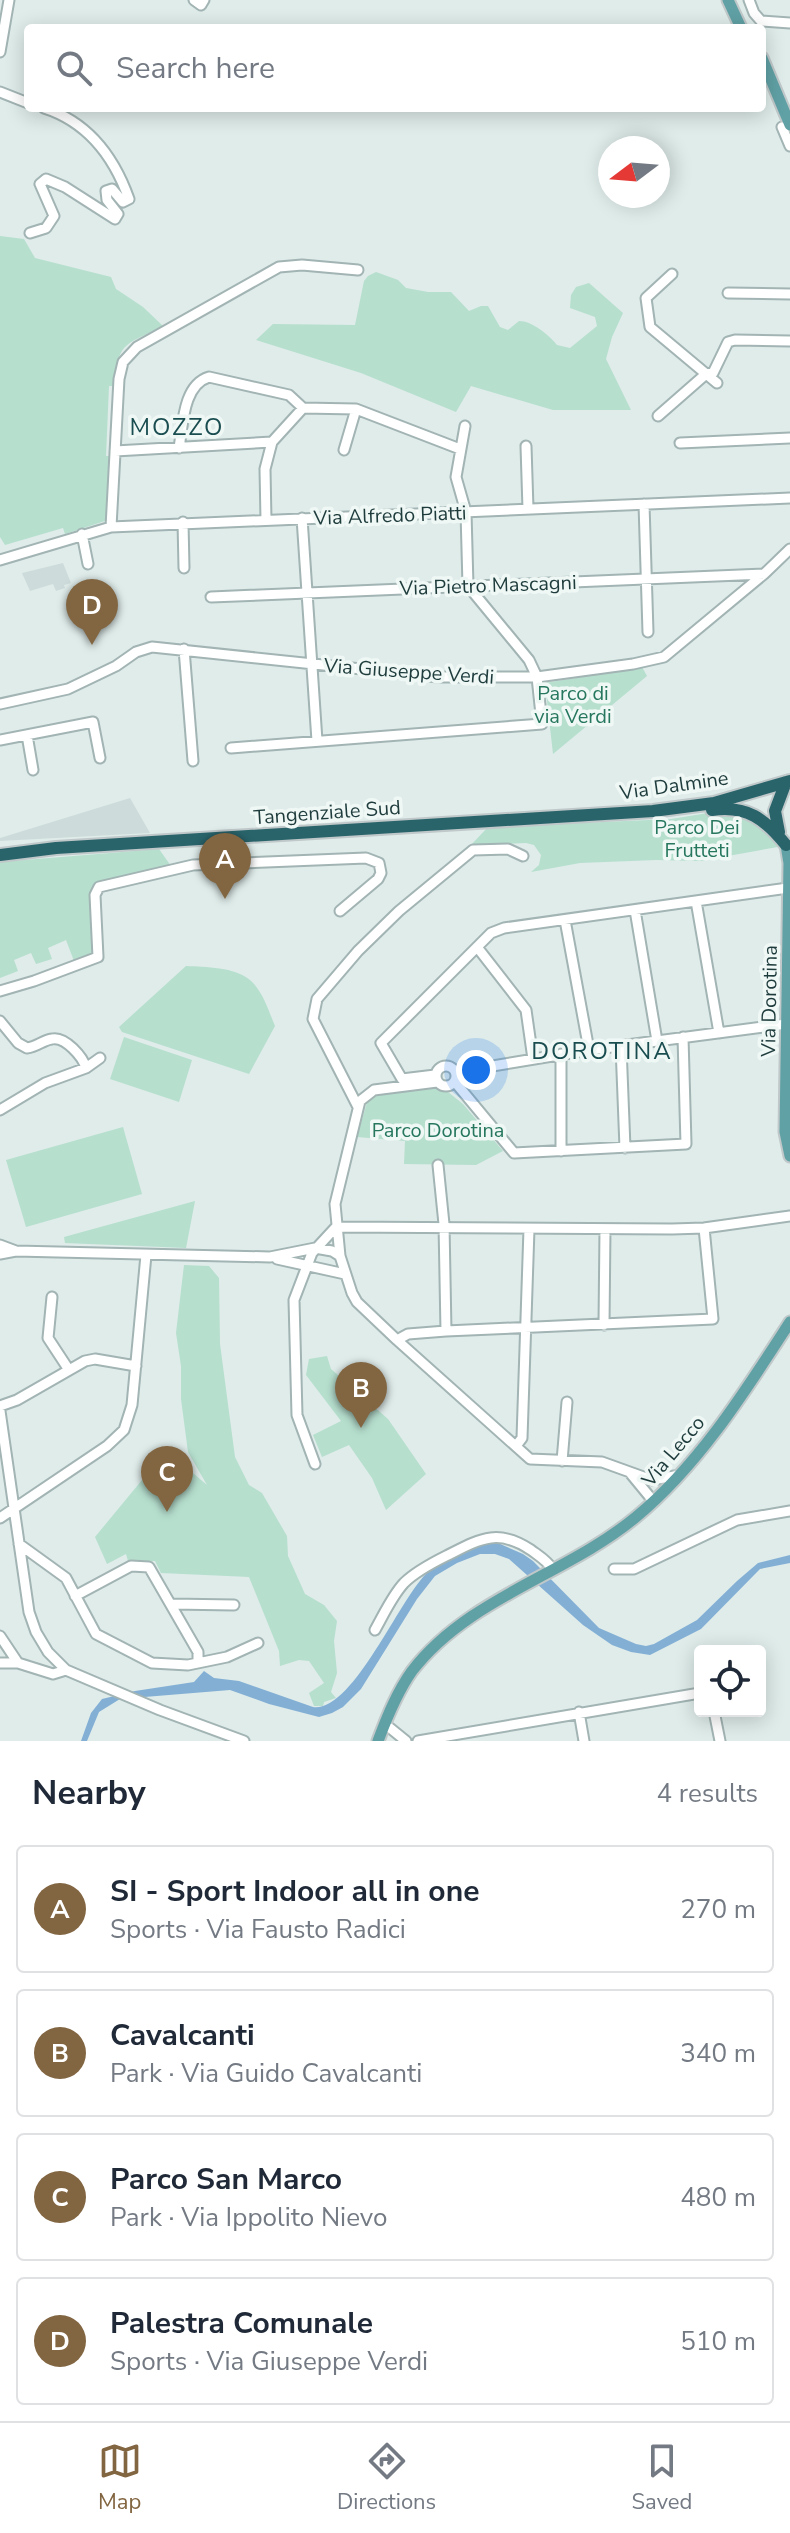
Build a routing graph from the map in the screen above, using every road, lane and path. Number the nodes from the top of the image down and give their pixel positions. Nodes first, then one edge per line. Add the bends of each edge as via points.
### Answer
1 (9, 0) edge
2 (728, 0) edge
3 (735, 0) edge
4 (749, 0) edge
5 (790, 23) edge
6 (739, 24) edge
7 (746, 24) edge
8 (761, 24) edge
9 (766, 25) edge
10 (0, 52) edge
11 (766, 68) edge
12 (766, 77) edge
13 (0, 92) edge
14 (24, 101) edge
15 (783, 108) junction
16 (56, 112) edge
17 (786, 126) edge
18 (790, 146) edge
19 (30, 233) dead end
20 (358, 270) dead end
21 (672, 274) dead end
22 (728, 293) dead end
23 (790, 294) edge
24 (790, 341) edge
25 (706, 374) junction
26 (717, 383) dead end
27 (303, 408) junction
28 (356, 409) junction
29 (658, 416) dead end
30 (465, 426) dead end
31 (790, 438) edge
32 (272, 442) junction
33 (680, 443) dead end
34 (526, 446) dead end
35 (179, 448) junction
36 (460, 449) junction
37 (344, 450) dead end
38 (115, 451) junction
39 (788, 499) edge
40 (644, 504) junction
41 (528, 509) junction
42 (466, 512) junction
43 (302, 518) junction
44 (266, 520) junction
45 (183, 522) junction
46 (111, 527) junction
47 (82, 534) junction
48 (790, 549) edge
49 (1, 559) edge
50 (88, 564) dead end
51 (184, 568) dead end
52 (764, 574) junction
53 (646, 579) junction
54 (468, 586) junction
55 (308, 592) junction
56 (211, 597) dead end
57 (648, 632) dead end
58 (184, 649) junction
59 (313, 664) junction
60 (537, 677) junction
61 (0, 704) edge
62 (27, 735) junction
63 (0, 740) edge
64 (317, 741) junction
65 (231, 748) dead end
66 (100, 758) dead end
67 (193, 761) dead end
68 (33, 770) dead end
69 (788, 781) edge
70 (560, 817) junction
71 (788, 847) edge
72 (0, 852) edge
73 (523, 856) dead end
74 (788, 888) junction
75 (696, 901) junction
76 (635, 910) junction
77 (340, 911) dead end
78 (565, 920) junction
79 (477, 947) junction
80 (0, 991) edge
81 (0, 1021) edge
82 (786, 1024) junction
83 (719, 1033) junction
84 (683, 1037) junction
85 (657, 1041) junction
86 (621, 1046) junction
87 (589, 1050) junction
88 (561, 1054) junction
89 (100, 1058) dead end
90 (533, 1059) junction
91 (86, 1068) junction
92 (455, 1077) junction
93 (436, 1079) junction
94 (358, 1107) junction
95 (0, 1110) edge
96 (625, 1148) junction
97 (561, 1151) junction
98 (790, 1156) edge
99 (438, 1165) dead end
100 (790, 1216) edge
101 (336, 1227) junction
102 (443, 1228) junction
103 (704, 1228) junction
104 (529, 1229) junction
105 (605, 1229) junction
106 (0, 1245) edge
107 (315, 1248) junction
108 (16, 1251) junction
109 (0, 1254) edge
110 (146, 1255) junction
111 (340, 1256) junction
112 (270, 1257) junction
113 (308, 1267) junction
114 (345, 1274) junction
115 (52, 1297) dead end
116 (790, 1322) edge
117 (604, 1325) junction
118 (527, 1327) junction
119 (446, 1331) junction
120 (397, 1340) junction
121 (136, 1366) junction
122 (69, 1370) junction
123 (567, 1402) dead end
124 (0, 1408) edge
125 (519, 1448) junction
126 (556, 1461) junction
127 (315, 1464) dead end
128 (631, 1474) junction
129 (680, 1475) junction
130 (654, 1502) junction
131 (14, 1508) junction
132 (790, 1511) edge
133 (0, 1518) edge
134 (19, 1544) junction
135 (614, 1569) dead end
136 (553, 1570) junction
137 (75, 1596) junction
138 (172, 1604) junction
139 (234, 1605) dead end
140 (375, 1630) dead end
141 (0, 1636) edge
142 (258, 1643) dead end
143 (198, 1661) junction
144 (0, 1663) edge
145 (18, 1663) junction
146 (66, 1670) junction
147 (694, 1694) edge
148 (397, 1699) junction
149 (579, 1712) junction
150 (715, 1717) edge
151 (390, 1728) junction
152 (244, 1741) edge
153 (378, 1741) edge
154 (385, 1741) edge
155 (406, 1741) edge
156 (418, 1741) edge
157 (584, 1741) edge
158 (719, 1741) edge

1 - 10 street
2 - 6 main road
3 - 7 main road
4 - 8 street
5 - 9 street
11 - 15 main road
12 - 15 main road
13 - 14 street
15 - 17 main road
16 - 19 street via 96,140 129,199 123,202 112,189 106,191 118,214 115,219 46,179 40,184 54,216 46,228
17 - 18 street
20 - 38 street via 279,267 129,353 119,379
21 - 25 street via 646,298 650,327
22 - 23 street
24 - 25 street via 731,341 713,373
25 - 26 street
25 - 29 street
27 - 28 street
27 - 32 street
27 - 35 street via 289,395 209,377 198,380 184,414
28 - 36 street
28 - 37 street
30 - 36 street
31 - 33 street
32 - 35 street
32 - 44 street via 265,469
34 - 41 street
35 - 38 street
36 - 42 street via 457,484
38 - 46 street
39 - 40 street, Via Alfredo Piatti
40 - 41 street, Via Alfredo Piatti
40 - 53 street
41 - 42 street, Via Alfredo Piatti
42 - 43 street, Via Alfredo Piatti
42 - 54 street
43 - 44 street, Via Alfredo Piatti
43 - 55 street
44 - 45 street, Via Alfredo Piatti
45 - 46 street, Via Alfredo Piatti
45 - 51 street
46 - 47 street, Via Alfredo Piatti
47 - 49 street, Via Alfredo Piatti
47 - 50 street
48 - 52 street, Via Giuseppe Verdi
52 - 53 street, Via Pietro Mascagni
52 - 60 street, Via Giuseppe Verdi via 664,657
53 - 54 street, Via Pietro Mascagni
53 - 57 street
54 - 55 street, Via Pietro Mascagni
54 - 60 street
55 - 56 street, Via Pietro Mascagni
55 - 59 street
58 - 59 street, Via Giuseppe Verdi
58 - 61 street, Via Giuseppe Verdi via 147,648 68,689
58 - 67 street
59 - 60 street, Via Giuseppe Verdi via 438,677
59 - 64 street
60 - 64 street via 542,724
62 - 63 street
62 - 66 street via 93,722
62 - 68 street
64 - 65 street
69 - 70 highway, Via Dalmine via 714,803
69 - 71 highway via 775,811
70 - 71 highway via 663,816 729,808 756,814
70 - 72 highway, Tangenziale Sud
71 - 74 main road, Via Dorotina
73 - 94 street via 508,849 473,850 399,911 317,999 315,1024
74 - 75 street
74 - 82 main road, Via Dorotina
75 - 76 street
75 - 83 street
76 - 78 street
76 - 85 street
77 - 80 street via 378,879 379,863 366,858 193,865 99,887 98,957
78 - 79 street via 497,930
78 - 87 street
79 - 90 street via 526,1010
79 - 93 street via 381,1043 402,1079
81 - 91 street via 27,1048 61,1040
82 - 83 street
82 - 98 main road, Via Dorotina via 785,1132
83 - 84 street
84 - 85 street
84 - 96 street via 686,1144
85 - 86 street
86 - 87 street
86 - 96 street
87 - 88 street
88 - 90 street
88 - 97 street
89 - 91 street
90 - 92 street
91 - 95 street via 45,1083
92 - 93 street via 447,1087
92 - 93 street via 452,1067 442,1066
92 - 97 street via 514,1153
93 - 94 street via 374,1090
94 - 101 street via 335,1204
96 - 97 street
99 - 102 street
100 - 103 street
101 - 102 street
101 - 107 street
101 - 111 street
102 - 104 street
102 - 119 street
103 - 105 street
103 - 117 street via 713,1319
104 - 105 street
104 - 118 street
105 - 117 street
106 - 108 street
107 - 111 street
107 - 112 street
107 - 113 street
108 - 109 street
108 - 110 street
110 - 112 street
110 - 121 street
111 - 114 street
112 - 113 street
113 - 114 street
113 - 127 street via 294,1300 296,1394 301,1431
114 - 120 street via 357,1302
115 - 122 street via 48,1338
116 - 129 main road, Via Lecco
117 - 118 street
118 - 119 street
118 - 125 street
119 - 120 street
120 - 125 street
121 - 122 street via 95,1359
121 - 131 street via 129,1421 117,1438
122 - 124 street
123 - 126 street
124 - 131 street
125 - 126 street via 530,1459
126 - 128 street via 602,1462
128 - 129 street via 652,1480
128 - 130 street
129 - 130 main road, Via Lecco
130 - 136 main road, Via Lecco via 610,1537
131 - 133 street
131 - 134 street
132 - 135 street via 737,1520 634,1569
134 - 137 street via 66,1578
134 - 146 street via 36,1632
136 - 140 street via 513,1539 478,1540 405,1582
136 - 148 main road, Via Lecco via 466,1619 412,1671
137 - 138 street via 140,1565 154,1572
137 - 143 street via 91,1629 103,1638 152,1663
138 - 139 street
138 - 143 street
141 - 145 street
142 - 143 street via 227,1657
144 - 145 street
145 - 146 street via 53,1674
146 - 152 street
147 - 149 street
148 - 151 main road
148 - 153 main road
149 - 156 street
149 - 157 street
150 - 158 street
151 - 154 main road
151 - 155 street

